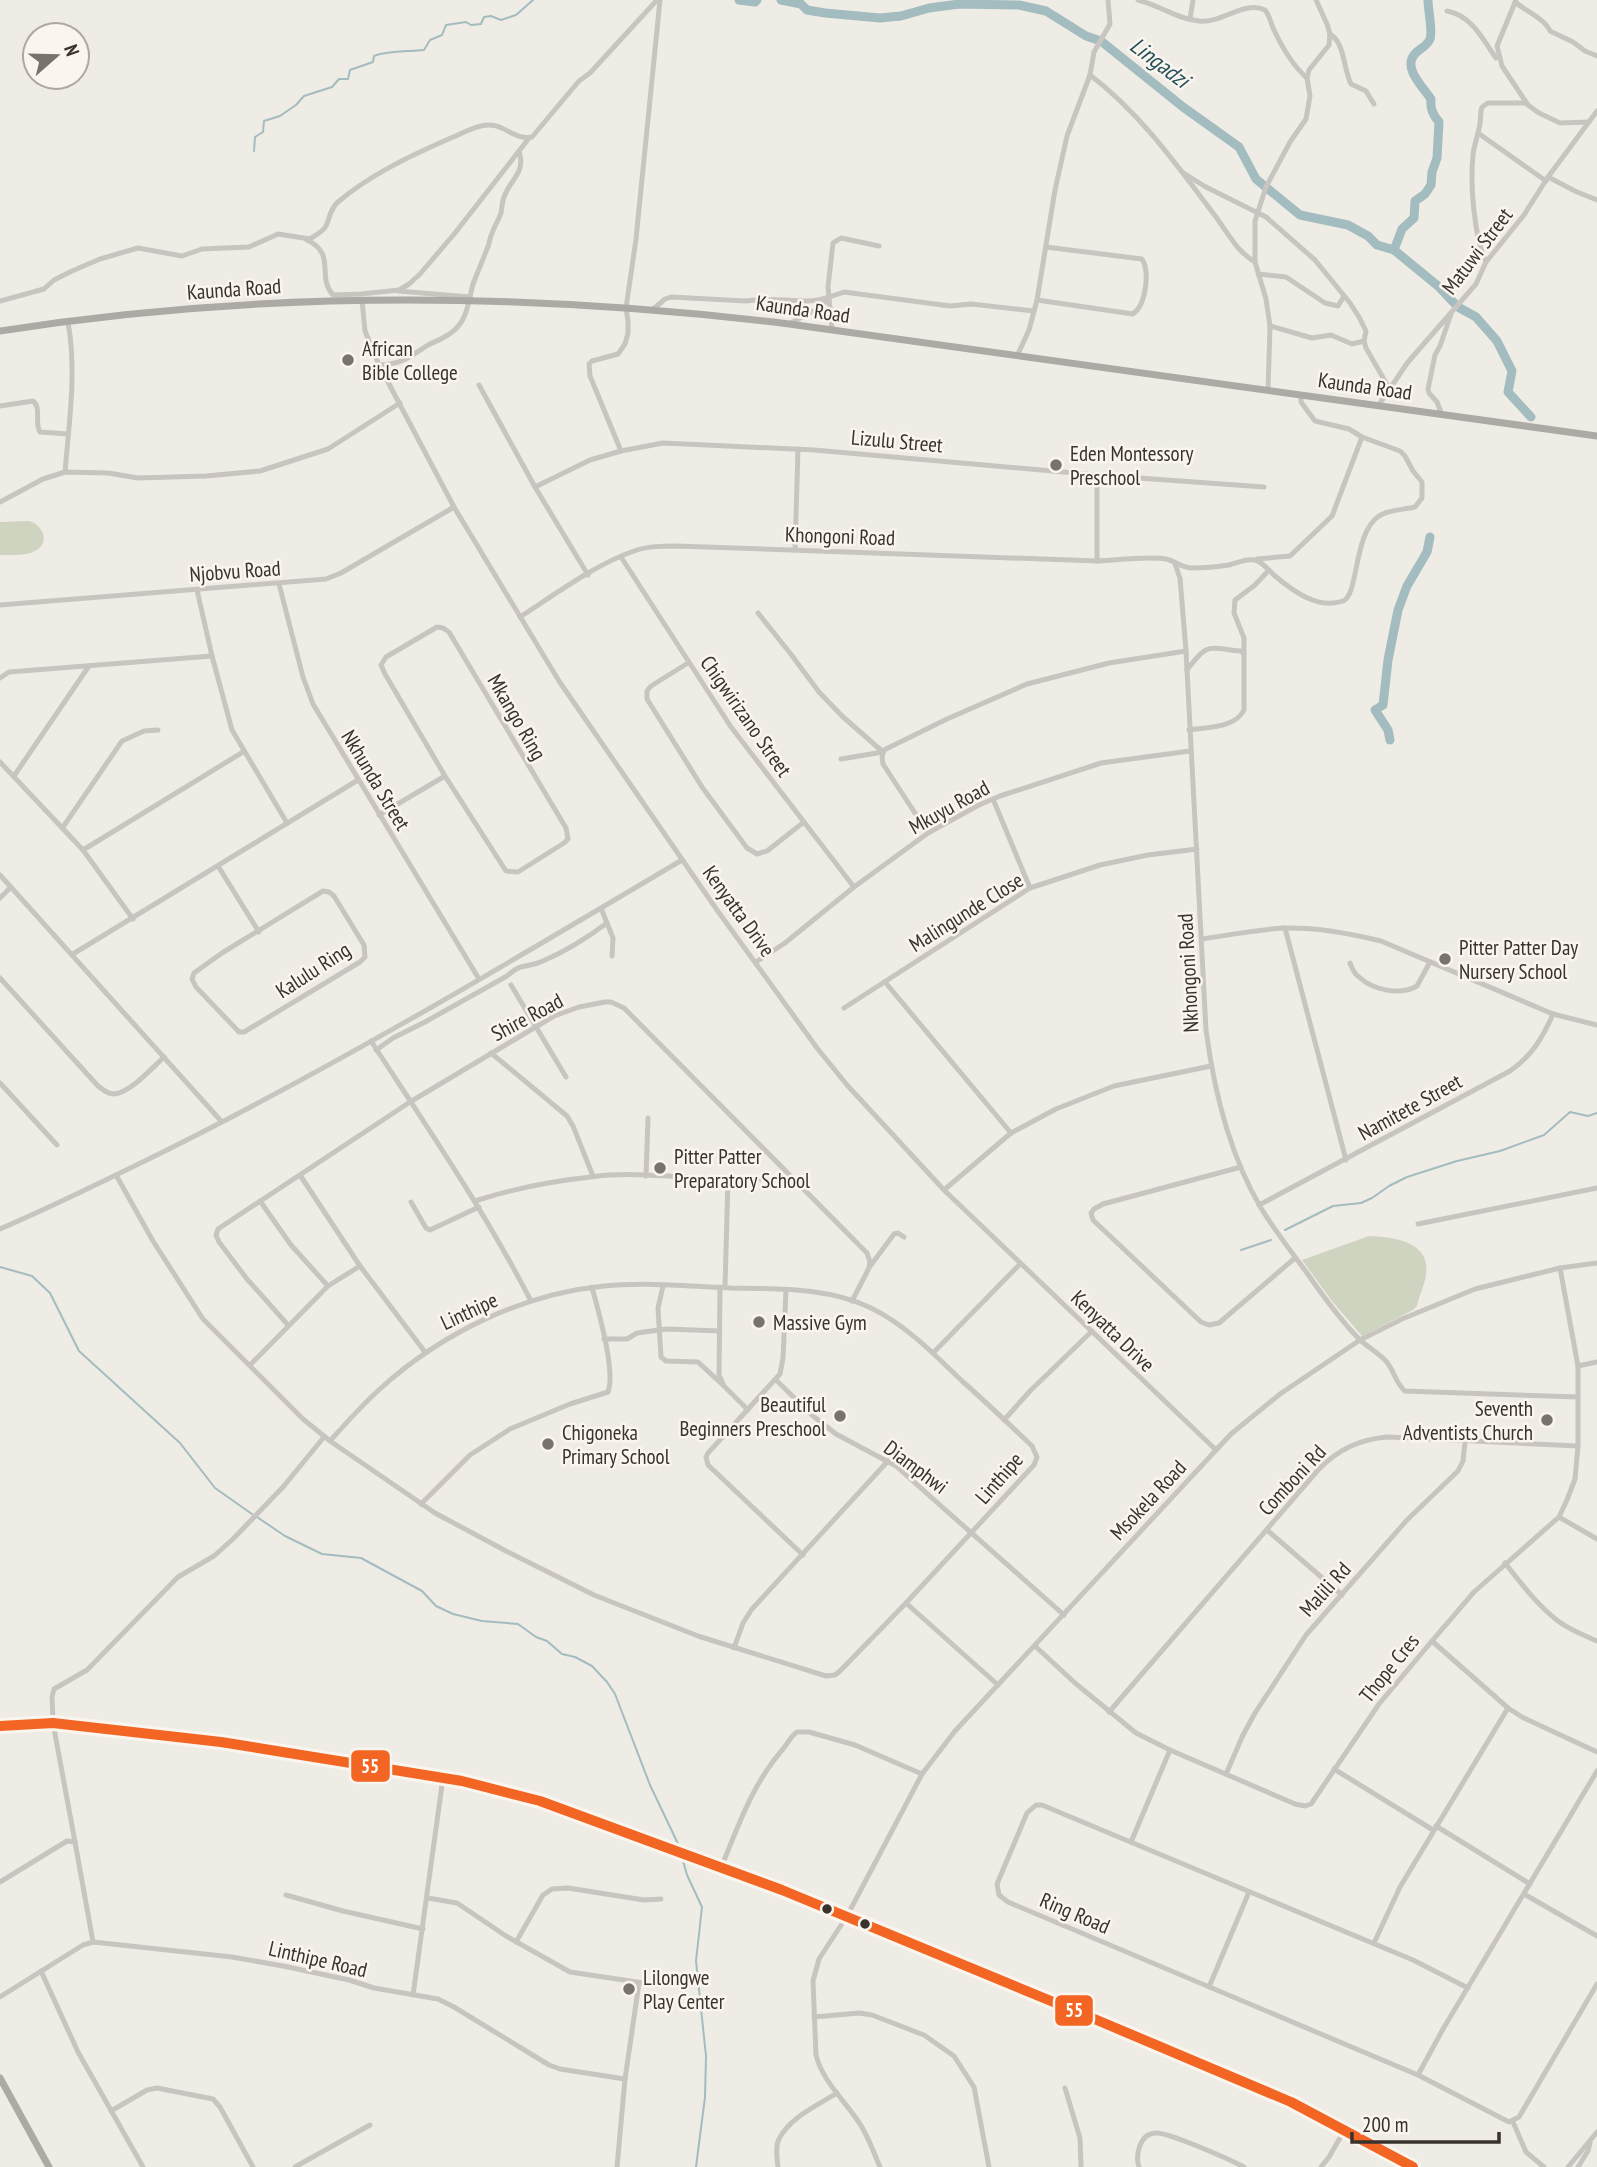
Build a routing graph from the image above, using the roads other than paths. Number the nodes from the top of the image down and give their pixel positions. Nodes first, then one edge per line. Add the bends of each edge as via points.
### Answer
1 (658, 0) edge
2 (1108, 0) edge
3 (1138, 0) edge
4 (1193, 0) edge
5 (1316, 0) edge
6 (1516, 1) edge
7 (1166, 2) edge
8 (1259, 3) edge
9 (1162, 10) junction
10 (1447, 11) dead end
11 (1190, 19) junction
12 (1330, 34) junction
13 (1597, 56) edge
14 (1502, 66) junction
15 (1090, 75) junction
16 (1307, 78) junction
17 (1526, 103) junction
18 (1374, 104) dead end
19 (1597, 111) edge
20 (1588, 122) junction
21 (1478, 133) junction
22 (529, 138) junction
23 (519, 151) junction
24 (1182, 172) junction
25 (1547, 179) junction
26 (1597, 200) edge
27 (1256, 212) junction
28 (306, 240) junction
29 (879, 246) dead end
30 (1046, 247) junction
31 (1255, 262) junction
32 (1486, 262) junction
33 (1258, 274) junction
34 (395, 290) junction
35 (1344, 296) junction
36 (830, 298) junction
37 (470, 299) junction
38 (362, 300) junction
39 (1037, 300) junction
40 (0, 301) edge
41 (626, 308) junction
42 (652, 310) junction
43 (1034, 311) junction
44 (1452, 311) junction
45 (68, 322) junction
46 (789, 324) junction
47 (1270, 326) junction
48 (832, 330) junction
49 (0, 331) edge
50 (1364, 341) junction
51 (1017, 356) junction
52 (379, 365) junction
53 (480, 384) dead end
54 (1389, 388) junction
55 (1268, 391) junction
56 (1301, 395) junction
57 (400, 403) junction
58 (1378, 405) junction
59 (0, 406) edge
60 (1442, 415) junction
61 (68, 434) junction
62 (1597, 436) edge
63 (1362, 437) junction
64 (798, 449) junction
65 (621, 451) junction
66 (65, 472) junction
67 (1097, 475) junction
68 (535, 487) junction
69 (1264, 487) dead end
70 (0, 502) edge
71 (454, 508) junction
72 (794, 550) junction
73 (621, 556) junction
74 (1252, 559) junction
75 (1097, 561) junction
76 (1175, 564) junction
77 (1269, 570) junction
78 (588, 575) junction
79 (279, 584) junction
80 (197, 590) junction
81 (0, 606) edge
82 (758, 612) dead end
83 (520, 617) junction
84 (1186, 651) junction
85 (1244, 654) junction
86 (212, 656) junction
87 (688, 663) junction
88 (89, 666) junction
89 (1186, 670) junction
90 (0, 678) edge
91 (158, 730) dead end
92 (1189, 730) junction
93 (1191, 751) junction
94 (243, 752) junction
95 (883, 752) junction
96 (841, 759) dead end
97 (0, 762) edge
98 (14, 776) junction
99 (445, 776) junction
100 (358, 780) junction
101 (993, 799) junction
102 (379, 815) junction
103 (804, 822) junction
104 (287, 823) junction
105 (63, 827) junction
106 (928, 833) junction
107 (1197, 849) junction
108 (83, 850) junction
109 (682, 860) junction
110 (218, 866) junction
111 (0, 875) edge
112 (11, 887) junction
113 (854, 887) junction
114 (1030, 888) junction
115 (0, 898) edge
116 (601, 908) junction
117 (134, 919) junction
118 (607, 923) junction
119 (1286, 928) junction
120 (259, 932) junction
121 (1202, 939) junction
122 (74, 954) junction
123 (612, 956) dead end
124 (757, 962) junction
125 (1430, 962) junction
126 (1350, 963) dead end
127 (0, 978) edge
128 (479, 979) junction
129 (885, 982) junction
130 (511, 985) dead end
131 (844, 1009) dead end
132 (1553, 1014) junction
133 (1597, 1025) edge
134 (536, 1026) junction
135 (371, 1041) junction
136 (376, 1050) junction
137 (491, 1053) junction
138 (164, 1057) junction
139 (1211, 1066) junction
140 (566, 1077) dead end
141 (0, 1083) edge
142 (410, 1102) junction
143 (648, 1118) dead end
144 (222, 1122) junction
145 (1011, 1133) junction
146 (57, 1145) dead end
147 (1346, 1160) junction
148 (1241, 1167) junction
149 (116, 1175) junction
150 (300, 1175) junction
151 (593, 1176) junction
152 (646, 1176) junction
153 (728, 1180) junction
154 (796, 1183) junction
155 (1597, 1188) edge
156 (944, 1190) junction
157 (260, 1201) junction
158 (411, 1202) dead end
159 (477, 1204) junction
160 (1259, 1205) junction
161 (1418, 1224) dead end
162 (0, 1229) edge
163 (904, 1237) dead end
164 (1295, 1258) junction
165 (1597, 1263) edge
166 (1020, 1264) junction
167 (360, 1266) junction
168 (869, 1268) junction
169 (1560, 1268) junction
170 (328, 1286) junction
171 (663, 1286) junction
172 (592, 1287) junction
173 (723, 1287) junction
174 (786, 1290) junction
175 (531, 1301) junction
176 (852, 1301) junction
177 (288, 1325) junction
178 (658, 1330) junction
179 (720, 1331) junction
180 (1091, 1332) junction
181 (604, 1339) junction
182 (1360, 1340) junction
183 (425, 1352) junction
184 (933, 1353) junction
185 (1597, 1362) edge
186 (250, 1365) junction
187 (1578, 1366) junction
188 (776, 1380) junction
189 (724, 1386) junction
190 (1578, 1397) junction
191 (748, 1410) junction
192 (1004, 1420) junction
193 (327, 1439) junction
194 (1465, 1442) junction
195 (1578, 1446) junction
196 (1216, 1450) junction
197 (888, 1461) junction
198 (421, 1504) junction
199 (1559, 1517) junction
200 (1267, 1530) junction
201 (972, 1531) junction
202 (1597, 1539) edge
203 (803, 1555) junction
204 (1505, 1563) junction
205 (1342, 1595) junction
206 (906, 1603) junction
207 (1064, 1615) junction
208 (1432, 1641) junction
209 (1597, 1641) edge
210 (1035, 1646) junction
211 (734, 1648) junction
212 (998, 1685) junction
213 (1508, 1707) junction
214 (1109, 1712) junction
215 (53, 1723) junction
216 (0, 1726) edge
217 (1170, 1750) junction
218 (1597, 1752) edge
219 (1334, 1769) junction
220 (1597, 1771) edge
221 (922, 1774) junction
222 (1226, 1774) junction
223 (443, 1779) junction
224 (1434, 1828) junction
225 (73, 1841) junction
226 (1131, 1842) junction
227 (721, 1868) junction
228 (0, 1882) edge
229 (1530, 1884) junction
230 (1249, 1892) junction
231 (1524, 1894) junction
232 (286, 1895) dead end
233 (428, 1898) junction
234 (661, 1899) dead end
235 (846, 1916) junction
236 (423, 1929) junction
237 (1597, 1936) edge
238 (93, 1942) junction
239 (516, 1942) junction
240 (1374, 1944) junction
241 (41, 1971) junction
242 (639, 1983) junction
243 (1597, 1984) edge
244 (657, 1985) dead end
245 (1209, 1987) junction
246 (1468, 1988) junction
247 (413, 1995) junction
248 (0, 1997) edge
249 (814, 2017) junction
250 (1418, 2075) junction
251 (0, 2078) edge
252 (625, 2079) junction
253 (1065, 2088) dead end
254 (837, 2093) junction
255 (111, 2111) junction
256 (1513, 2122) junction
257 (370, 2125) dead end
258 (1344, 2131) junction
259 (1597, 2132) edge
260 (1590, 2143) junction
261 (1588, 2151) junction
262 (1597, 2154) edge
263 (1241, 2166) edge
264 (49, 2167) edge
265 (143, 2167) edge
266 (253, 2167) edge
267 (295, 2167) edge
268 (617, 2167) edge
269 (778, 2167) edge
270 (880, 2167) edge
271 (989, 2167) edge
272 (1081, 2167) edge
273 (1139, 2167) edge
274 (1321, 2167) edge
275 (1413, 2167) edge
276 (1544, 2167) edge
277 (1569, 2167) edge
278 (1578, 2167) edge

1 - 22 street
1 - 41 street
2 - 15 street via 1110,24 1094,52
3 - 9 street
4 - 11 street
5 - 12 street
6 - 13 street via 1550,31
6 - 14 street via 1497,46
7 - 9 street
8 - 11 street via 1240,5 1207,21
8 - 16 street via 1286,53
9 - 11 street
10 - 14 street via 1460,14 1474,26
12 - 16 street via 1327,48
12 - 18 street via 1339,44 1351,84 1366,91
14 - 17 street
15 - 24 street via 1148,129
15 - 30 street via 1067,136
16 - 27 street via 1306,119
17 - 20 street via 1555,121
17 - 21 street via 1485,104
19 - 20 street, Matuwi Street
20 - 25 street, Matuwi Street
21 - 25 street
21 - 32 street via 1473,156 1476,228
22 - 23 street
22 - 28 street via 484,125 417,153 337,203 325,229
23 - 34 street via 420,274
23 - 37 street via 520,170 489,236
24 - 27 street
24 - 31 street via 1233,243
25 - 26 street
25 - 32 street, Matuwi Street
27 - 31 street
27 - 35 street via 1315,260
28 - 34 street via 318,245 323,255 333,295
28 - 40 street via 278,234 249,247 202,249 181,256 138,248 80,268 44,289
29 - 36 street via 834,240
30 - 39 street
30 - 39 street via 1142,259 1146,267 1142,304 1133,314
31 - 33 street
32 - 44 street, Matuwi Street via 1476,284
33 - 35 street via 1286,277 1325,303 1338,306
33 - 47 street
34 - 37 street
35 - 50 street via 1365,328
36 - 42 street via 746,301 671,297
36 - 43 street via 848,292 950,306
36 - 46 street
36 - 48 street
37 - 38 main road, Kaunda Road
37 - 41 main road, Kaunda Road
37 - 52 street via 461,323 450,334 401,363
38 - 45 main road, Kaunda Road via 238,305
38 - 52 street, Kenyatta Drive via 365,331
39 - 43 street
41 - 42 main road, Kaunda Road
41 - 65 street via 625,344 615,356 590,362 590,376
42 - 46 main road, Kaunda Road
43 - 51 street
44 - 54 street, Matuwi Street
44 - 60 street via 1435,355 1429,390
45 - 49 main road, Kaunda Road
45 - 61 street via 72,348
46 - 48 main road, Kaunda Road
47 - 50 street via 1312,338 1335,336 1352,345
47 - 55 street
48 - 51 main road, Kaunda Road
50 - 54 street
51 - 55 main road, Kaunda Road
52 - 57 street, Kenyatta Drive
53 - 68 street
54 - 58 street, Matuwi Street
55 - 56 main road, Kaunda Road
56 - 58 main road, Kaunda Road
56 - 63 street via 1315,421
57 - 66 street via 328,449 254,472 138,478
57 - 71 street, Kenyatta Drive
58 - 60 main road, Kaunda Road
59 - 61 street via 33,401 40,432
60 - 62 main road, Kaunda Road
61 - 66 street
63 - 74 street, Khongoni Road via 1326,523 1290,556
63 - 77 street via 1405,456 1422,482 1420,503 1385,513 1371,523 1362,541 1351,592 1342,601 1304,597
64 - 65 street, Lizulu Street via 663,443
64 - 67 street, Lizulu Street
64 - 72 street
65 - 68 street, Lizulu Street via 590,460
66 - 70 street
67 - 69 street, Lizulu Street
67 - 75 street
68 - 78 street
71 - 79 street, Njobvu Road via 336,575
71 - 83 street, Kenyatta Drive
72 - 73 street, Khongoni Road via 677,546
72 - 75 street, Khongoni Road
73 - 78 street, Khongoni Road
73 - 87 street, Chigwirizano Street
74 - 76 street, Khongoni Road via 1193,568
74 - 77 street
75 - 76 street, Khongoni Road via 1164,559
76 - 84 street, Nkhongoni Road
77 - 85 street via 1235,600
78 - 83 street, Khongoni Road
79 - 80 street, Njobvu Road
79 - 100 street, Nkhunda Street via 307,691
80 - 81 street, Njobvu Road
80 - 86 street
82 - 95 street via 819,692
83 - 109 street, Kenyatta Drive via 573,704
84 - 89 street, Nkhongoni Road
84 - 95 street via 1109,663 1027,684
85 - 89 street via 1208,648
85 - 92 street via 1240,718
86 - 88 street
86 - 94 street via 232,730
87 - 103 street, Chigwirizano Street via 736,735
87 - 103 street via 651,686 646,697 739,838 752,853 765,853
88 - 90 street via 9,672
88 - 98 street
89 - 92 street, Nkhongoni Road
91 - 105 street via 122,741
92 - 93 street, Nkhongoni Road
93 - 101 street, Mkuyu Road via 1101,763
93 - 107 street, Nkhongoni Road
94 - 104 street
94 - 108 street
95 - 96 street
95 - 106 street via 883,764
97 - 98 street
98 - 105 street
99 - 99 street, Mkango Ring via 506,872 518,872 568,839 566,828 449,632 437,627 386,657 381,665
99 - 102 street
100 - 102 street, Nkhunda Street
100 - 104 street
101 - 106 street, Mkuyu Road
101 - 114 street
102 - 128 street, Nkhunda Street
103 - 113 street, Chigwirizano Street
104 - 110 street
105 - 108 street
106 - 113 street, Mkuyu Road
107 - 114 street, Malingunde Close via 1100,865
107 - 121 street, Nkhongoni Road
108 - 117 street
109 - 116 street
109 - 124 street, Kenyatta Drive
110 - 117 street
110 - 120 street
111 - 112 street
112 - 115 street
112 - 122 street
113 - 124 street, Mkuyu Road
114 - 129 street, Malingunde Close
116 - 118 street
116 - 128 street
117 - 122 street
118 - 123 street via 614,943
118 - 136 street via 540,963 517,967
119 - 121 street
119 - 125 street via 1359,935
119 - 147 street
120 - 120 street, Kalulu Ring via 192,976 196,986 241,1032 360,962 366,954 334,896 326,891
121 - 139 street, Nkhongoni Road
122 - 138 street
124 - 156 street, Kenyatta Drive via 831,1066
125 - 126 street via 1417,986 1402,992 1358,977
125 - 132 street
127 - 138 street via 108,1093 129,1088
128 - 135 street
129 - 131 street, Malingunde Close
129 - 145 street
130 - 134 street
132 - 133 street
132 - 147 street, Namitete Street via 1545,1034 1520,1064
134 - 137 street, Shire Road
134 - 140 street
134 - 154 street, Shire Road via 579,1007 618,1004
135 - 136 street
135 - 144 street
136 - 142 street
137 - 142 street, Shire Road
137 - 151 street via 567,1116
138 - 144 street
139 - 145 street via 1114,1086
139 - 148 street, Nkhongoni Road
141 - 146 street
142 - 150 street, Shire Road
142 - 159 street
143 - 152 street
144 - 149 street
145 - 156 street
147 - 160 street, Namitete Street
148 - 160 street, Nkhongoni Road
148 - 164 street via 1102,1204 1091,1213 1093,1220 1209,1325 1219,1323
149 - 162 street
149 - 186 street, Linthipe via 203,1319
150 - 157 street, Shire Road
150 - 167 street
151 - 152 street
151 - 159 street via 494,1195
152 - 153 street
153 - 154 street via 767,1178
153 - 173 street
154 - 168 street, Shire Road via 864,1250 870,1258
155 - 161 street
156 - 166 street, Kenyatta Drive
157 - 170 street
157 - 177 street, Shire Road via 218,1228 217,1238
158 - 159 street via 430,1230
159 - 175 street
160 - 164 street, Nkhongoni Road
163 - 168 street via 894,1234
164 - 182 street, Nkhongoni Road
165 - 169 street, Msokela Road
166 - 180 street, Kenyatta Drive
166 - 184 street
167 - 170 street
167 - 183 street
168 - 176 street
169 - 182 street, Msokela Road via 1453,1297
169 - 187 street, Thope Cres
170 - 177 street
171 - 172 street, Linthipe
171 - 173 street, Linthipe
171 - 178 street
172 - 175 street, Linthipe
172 - 181 street
173 - 174 street, Linthipe
173 - 179 street
174 - 176 street, Linthipe
174 - 188 street via 783,1358
175 - 183 street, Linthipe
176 - 184 street, Linthipe via 883,1315
177 - 186 street
178 - 179 street
178 - 181 street via 627,1339
178 - 189 street via 663,1359 698,1362
179 - 189 street via 719,1376
180 - 192 street
180 - 196 street, Kenyatta Drive
181 - 198 street via 610,1371 608,1392 510,1429 470,1455
182 - 190 street, Nkhongoni Road via 1385,1360 1405,1391
182 - 196 street, Msokela Road via 1270,1402
183 - 193 street, Linthipe
184 - 192 street, Linthipe
185 - 187 street
186 - 193 street, Linthipe
187 - 190 street, Thope Cres
188 - 191 street
188 - 197 street, Diamphwi via 836,1434
189 - 191 street
190 - 195 street, Thope Cres
191 - 203 street via 708,1453 708,1465
192 - 201 street, Linthipe via 1035,1449 1036,1461
193 - 198 street, Linthipe
193 - 215 street via 233,1539 173,1581 87,1670 54,1689
194 - 195 street, Comboni Rd
194 - 200 street, Comboni Rd via 1388,1437 1353,1444 1319,1469
194 - 205 street, Malili Rd via 1458,1471 1407,1520
195 - 199 street, Thope Cres via 1575,1479
196 - 207 street, Msokela Road
197 - 201 street, Diamphwi
197 - 203 street
198 - 211 street, Linthipe via 594,1595
199 - 202 street
199 - 204 street, Thope Cres
200 - 205 street
200 - 214 street, Comboni Rd
201 - 206 street, Linthipe
201 - 207 street, Diamphwi
203 - 211 street via 747,1616
204 - 208 street, Thope Cres
204 - 209 street via 1548,1613
205 - 222 street, Malili Rd via 1286,1665 1243,1735
206 - 211 street, Linthipe via 830,1676
206 - 212 street
207 - 210 street, Msokela Road
208 - 213 street
208 - 219 street, Thope Cres via 1379,1704
210 - 212 street, Msokela Road
210 - 214 street, Thope Cres
212 - 221 street, Msokela Road
213 - 218 street
213 - 224 street
214 - 217 street, Thope Cres via 1136,1733
215 - 216 highway
215 - 223 highway via 221,1742
215 - 225 street
217 - 222 street, Thope Cres
217 - 226 street
219 - 222 street, Thope Cres via 1305,1806
219 - 224 street
220 - 229 street
221 - 227 street via 855,1745 797,1732 757,1786
221 - 235 street, Msokela Road
223 - 227 highway via 540,1801
223 - 233 street
224 - 229 street
224 - 240 street via 1391,1903
225 - 228 street
225 - 238 street
226 - 230 street, Ring Road
226 - 245 street, Ring Road via 1036,1805 1027,1813 999,1878 999,1895
227 - 235 highway
229 - 231 street
230 - 240 street, Ring Road
230 - 245 street
231 - 237 street
231 - 246 street
232 - 236 street
233 - 236 street
233 - 239 street via 457,1903
234 - 239 street via 552,1889 543,1895
235 - 249 street, Msokela Road via 814,1970
235 - 258 highway via 1291,2102
236 - 247 street
238 - 241 street
238 - 247 street, Linthipe Road via 232,1957
239 - 242 street via 570,1972
240 - 246 street, Ring Road
241 - 248 street
241 - 255 street
242 - 244 street
242 - 252 street
243 - 256 street
245 - 250 street, Ring Road
246 - 250 street
247 - 252 street, Linthipe Road via 446,2002 549,2065
249 - 254 street, Msokela Road via 817,2060
249 - 271 street via 872,2015 924,2035 954,2056 974,2087
250 - 256 street, Ring Road
251 - 264 main road
252 - 268 street
253 - 272 street via 1080,2138
254 - 269 street via 784,2131 778,2145
254 - 270 street, Msokela Road via 860,2124
255 - 265 street
255 - 266 street via 153,2088 213,2099
256 - 276 street via 1526,2152
257 - 267 street
258 - 274 street
258 - 275 highway
259 - 260 street
260 - 261 street
260 - 277 street
261 - 262 street
261 - 278 street
263 - 273 street via 1155,2132 1140,2145

